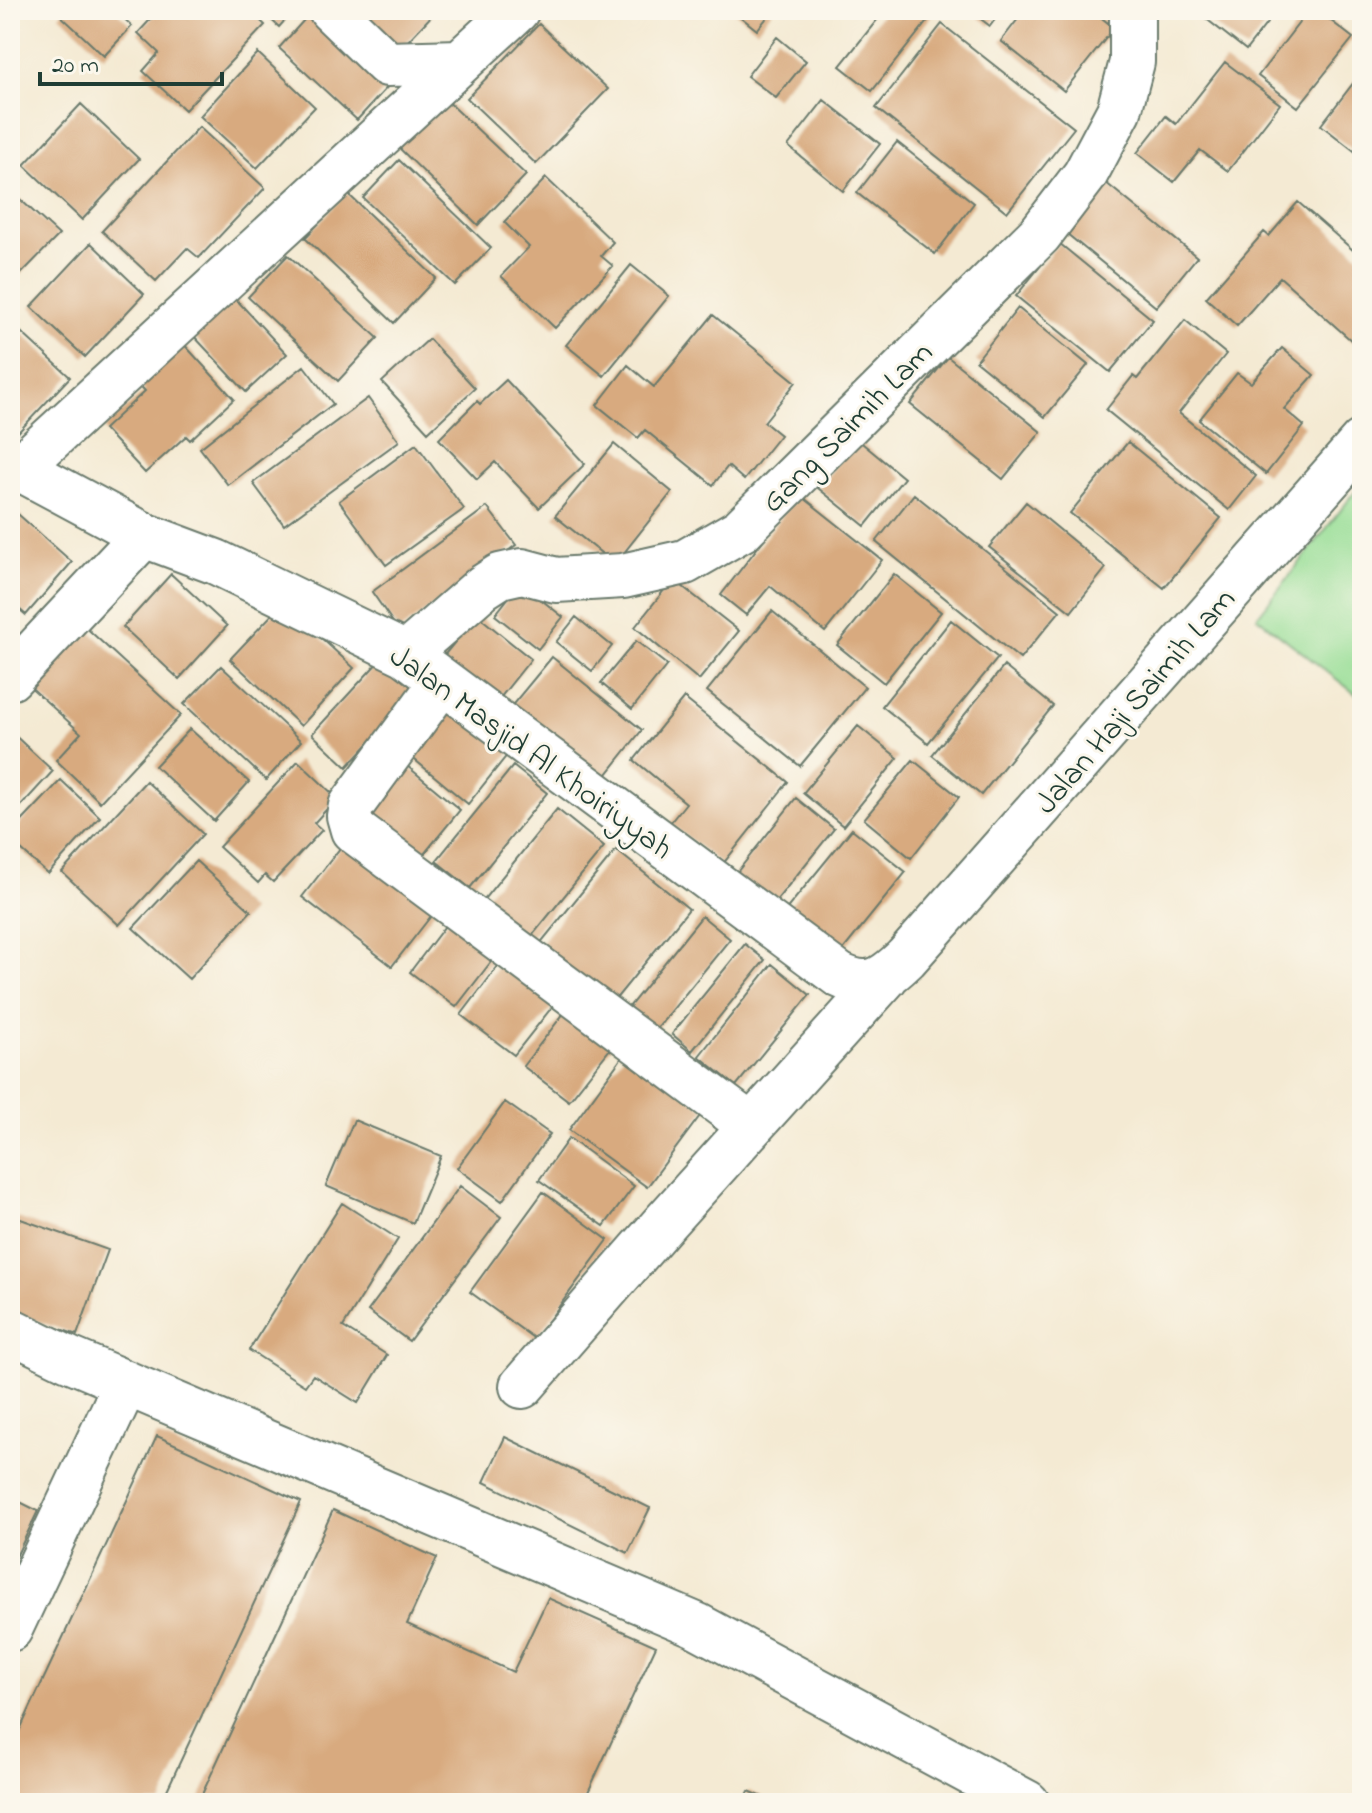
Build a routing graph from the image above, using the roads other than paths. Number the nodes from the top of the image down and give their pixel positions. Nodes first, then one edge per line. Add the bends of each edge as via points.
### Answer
1 (331, 10) edge
2 (517, 10) edge
3 (1132, 10) edge
4 (460, 62) junction
5 (1362, 442) edge
6 (14, 464) edge
7 (144, 535) junction
8 (406, 654) junction
9 (10, 678) edge
10 (442, 682) junction
11 (896, 968) junction
12 (751, 1126) junction
13 (10, 1330) edge
14 (126, 1383) junction
15 (522, 1386) dead end
16 (10, 1629) edge
17 (1027, 1803) edge

1 - 4 street via 387,64
2 - 4 street
3 - 8 street, Gang Saimih Lam via 1132,62 1119,111 1085,175 1040,234 741,530 685,562 623,576 556,580 522,571 500,576
4 - 6 street
5 - 11 street, Jalan Haji Saimih Lam
6 - 7 street, Jalan Masjid Al Khoiriyyah
7 - 8 street, Jalan Masjid Al Khoiriyyah via 216,562
7 - 9 street
8 - 10 street, Jalan Masjid Al Khoiriyyah
10 - 11 street, Jalan Masjid Al Khoiriyyah via 839,975 868,983
10 - 12 street via 351,806 353,830
11 - 12 street, Jalan Haji Saimih Lam
12 - 15 street, Jalan Haji Saimih Lam
13 - 14 street
14 - 16 street
14 - 17 street via 696,1625

